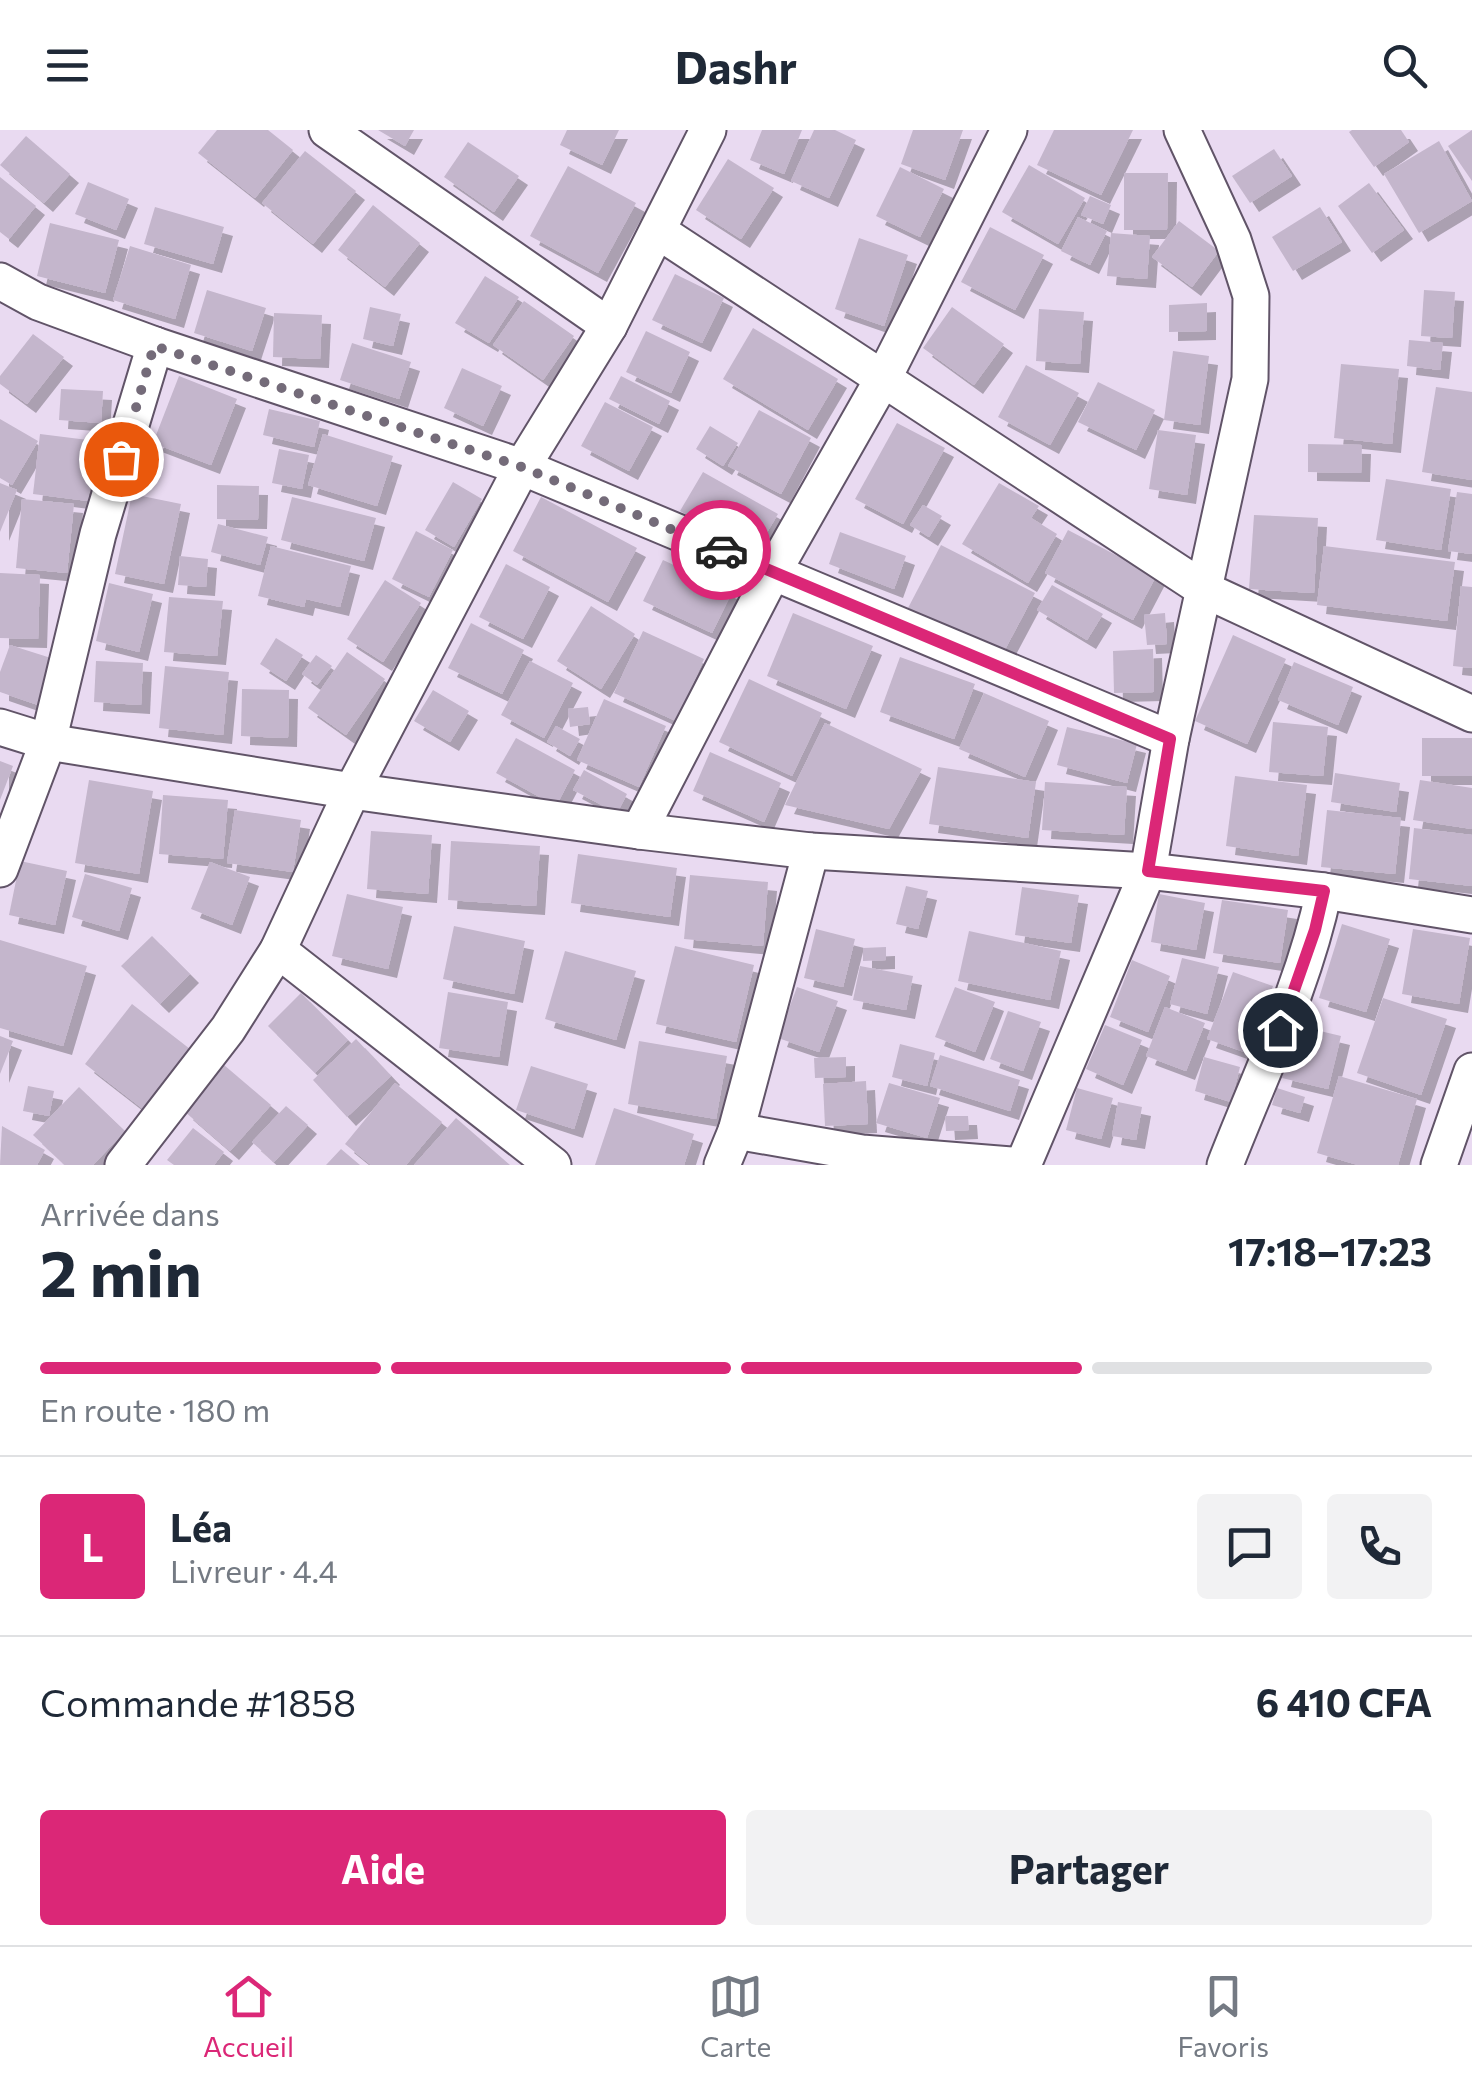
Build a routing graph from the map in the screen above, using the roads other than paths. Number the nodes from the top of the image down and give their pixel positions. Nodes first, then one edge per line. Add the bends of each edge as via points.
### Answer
1 (327, 130) edge
2 (708, 130) edge
3 (1009, 130) edge
4 (1182, 130) edge
5 (658, 232) junction
6 (0, 281) edge
7 (610, 326) junction
8 (154, 346) junction
9 (884, 377) junction
10 (522, 467) junction
11 (773, 572) junction
12 (1204, 590) junction
13 (1472, 714) edge
14 (0, 727) edge
15 (1170, 739) junction
16 (48, 742) junction
17 (352, 792) junction
18 (639, 831) junction
19 (810, 851) junction
20 (0, 869) edge
21 (1148, 871) junction
22 (1324, 891) junction
23 (1472, 914) edge
24 (278, 950) junction
25 (1472, 1071) edge
26 (736, 1131) junction
27 (134, 1161) edge
28 (554, 1165) edge
29 (722, 1165) edge
30 (1011, 1165) edge
31 (1023, 1165) edge
32 (1225, 1165) edge
33 (1438, 1165) edge

1 - 7 street
2 - 5 street
3 - 9 street
4 - 12 street via 1251,296 1250,379
5 - 7 street
5 - 9 street
6 - 8 street
7 - 10 street
8 - 10 street
8 - 16 street via 98,534
9 - 11 street
9 - 12 street
10 - 11 street
10 - 17 street
11 - 15 street
11 - 18 street
12 - 13 street
12 - 15 street
14 - 16 street
15 - 21 street
16 - 17 street
16 - 20 street
17 - 18 street
17 - 24 street
18 - 19 street
19 - 21 street
19 - 26 street
21 - 22 street
21 - 31 street
22 - 23 street
22 - 32 street via 1294,992
24 - 27 street
24 - 28 street
25 - 33 street
26 - 29 street
26 - 30 street via 862,1153

